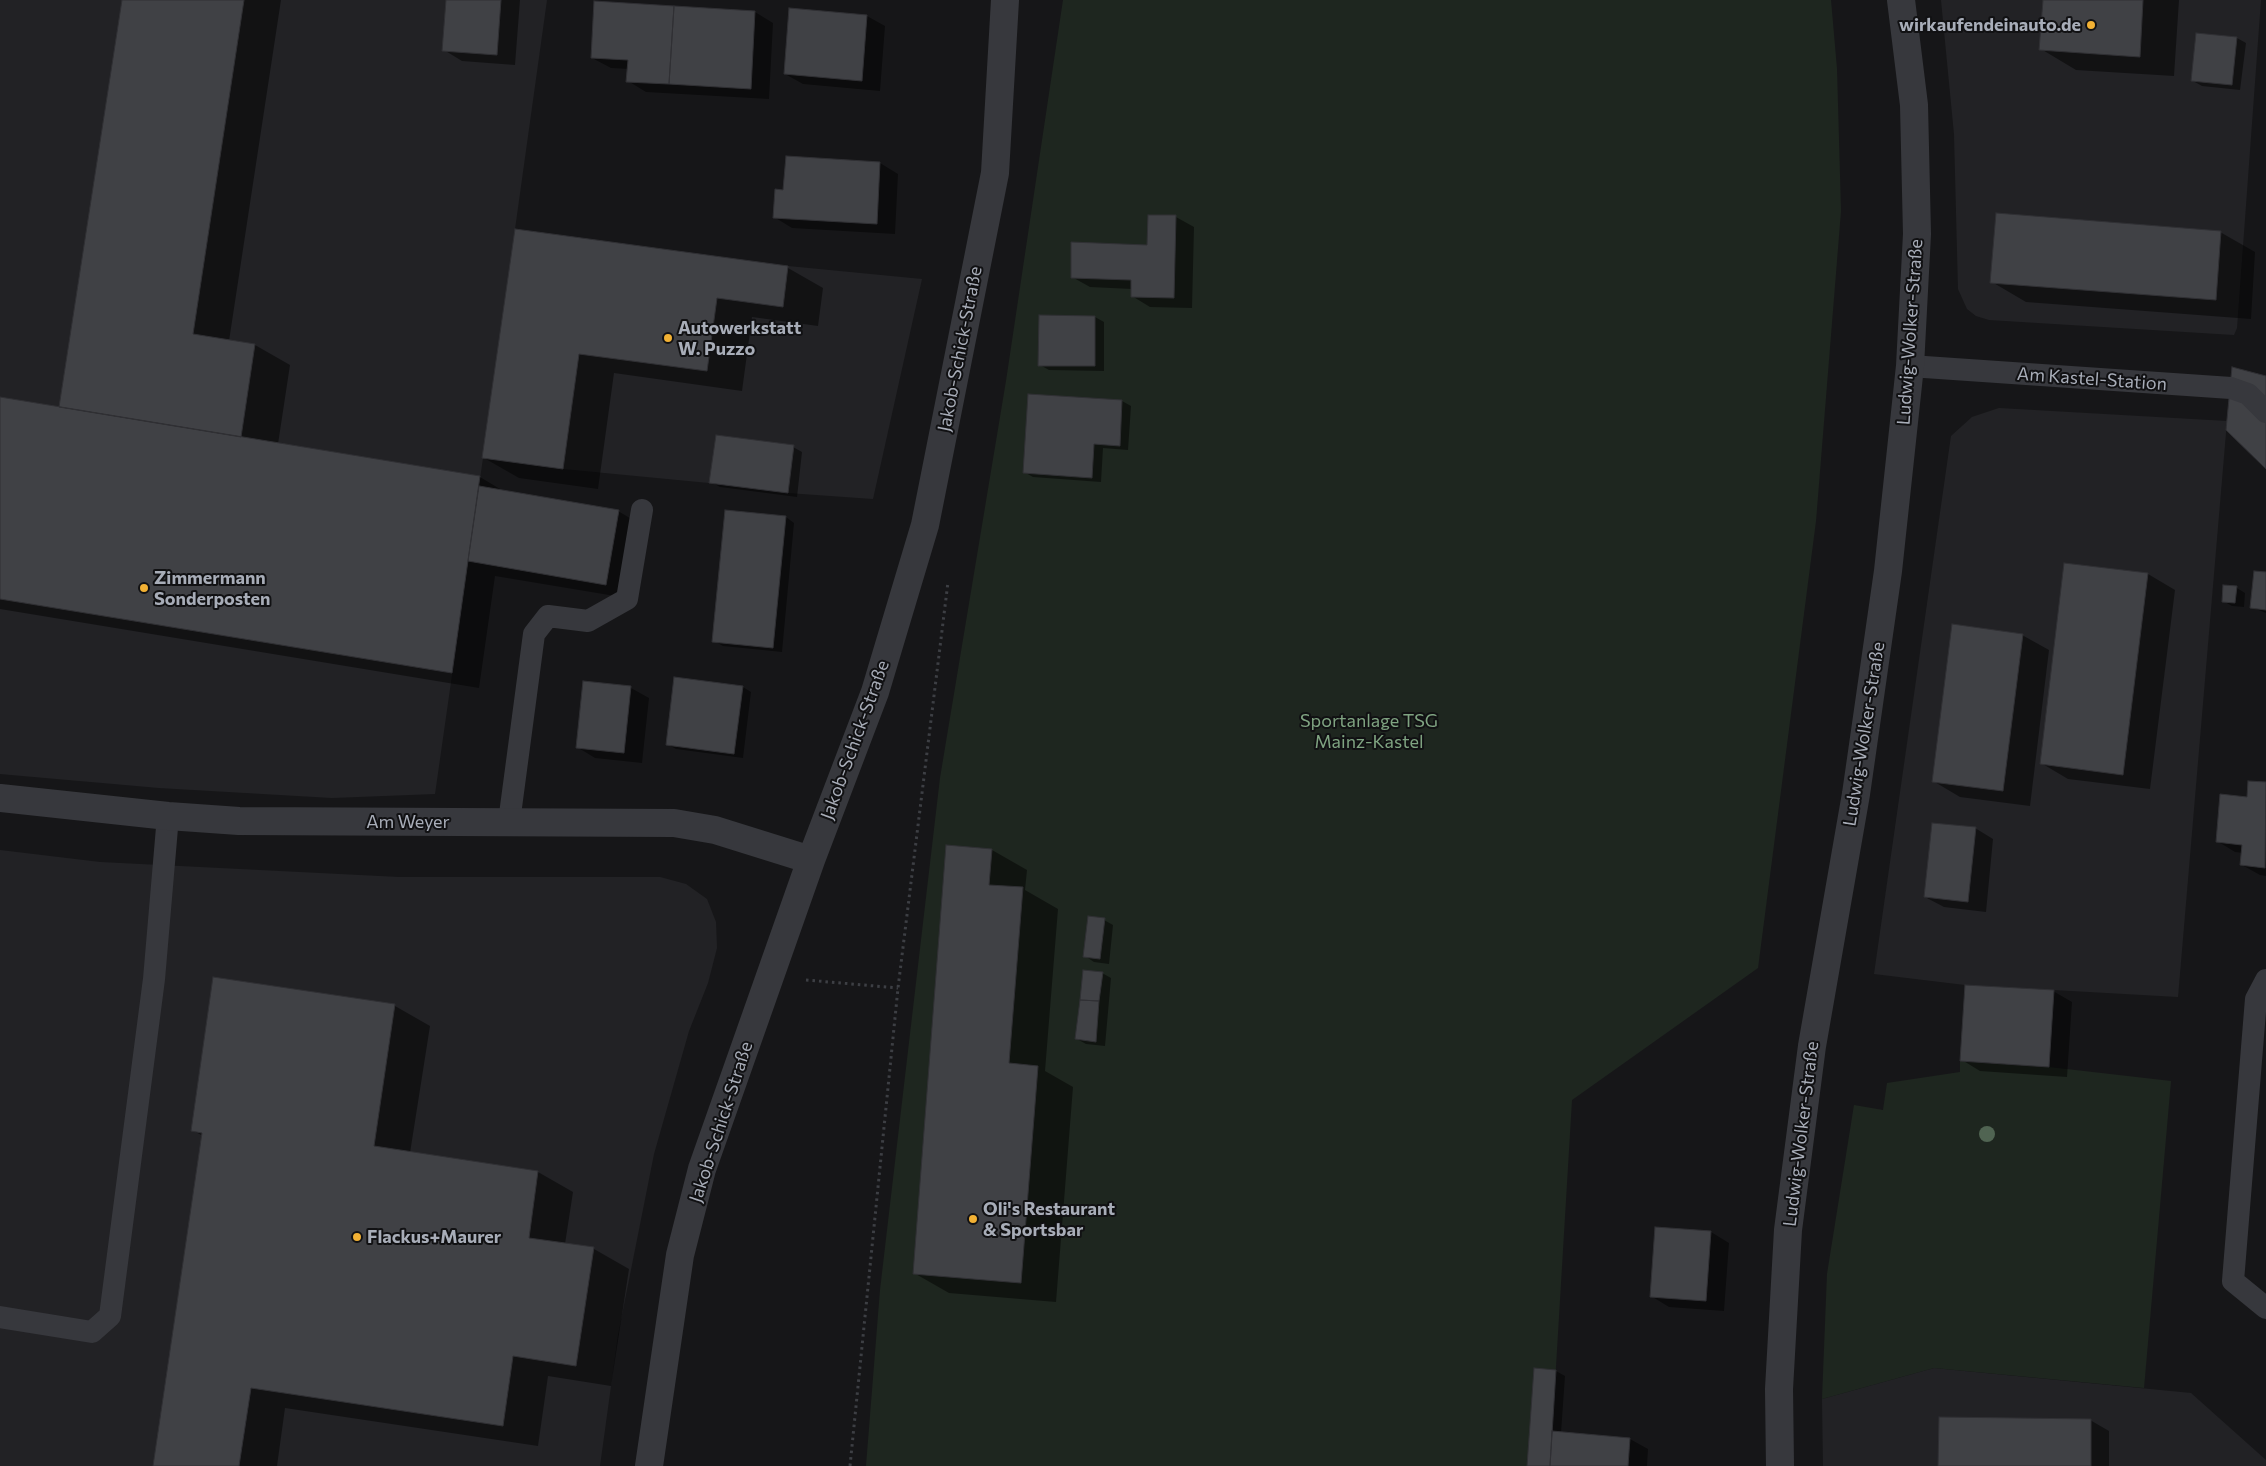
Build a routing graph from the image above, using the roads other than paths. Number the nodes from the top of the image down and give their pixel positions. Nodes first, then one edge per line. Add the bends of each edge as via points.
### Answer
1 (1005, 0) edge
2 (1901, 0) edge
3 (1910, 366) junction
4 (2266, 412) edge
5 (642, 510) dead end
6 (0, 798) edge
7 (168, 816) junction
8 (509, 822) junction
9 (811, 860) junction
10 (2266, 980) edge
11 (2266, 1308) edge
12 (0, 1317) edge
13 (649, 1466) edge
14 (1780, 1466) edge

1 - 9 street, Jakob-Schick-Straße via 995,173 925,525 875,692
2 - 3 street, Ludwig-Wolker-Straße via 1914,105 1917,234
3 - 4 lane, Am Kastel-Station via 2231,388 2248,394
3 - 14 street, Ludwig-Wolker-Straße via 1884,600 1856,794 1812,1046 1788,1230 1779,1389
5 - 8 lane via 627,599 588,621 548,616 534,634
6 - 7 street, Am Weyer
7 - 8 street, Am Weyer via 240,821
7 - 12 lane via 154,979 110,1316 92,1332
8 - 9 street, Am Weyer via 674,823 714,830
9 - 13 street, Jakob-Schick-Straße via 702,1169 680,1255
10 - 11 lane via 2256,999 2233,1281

